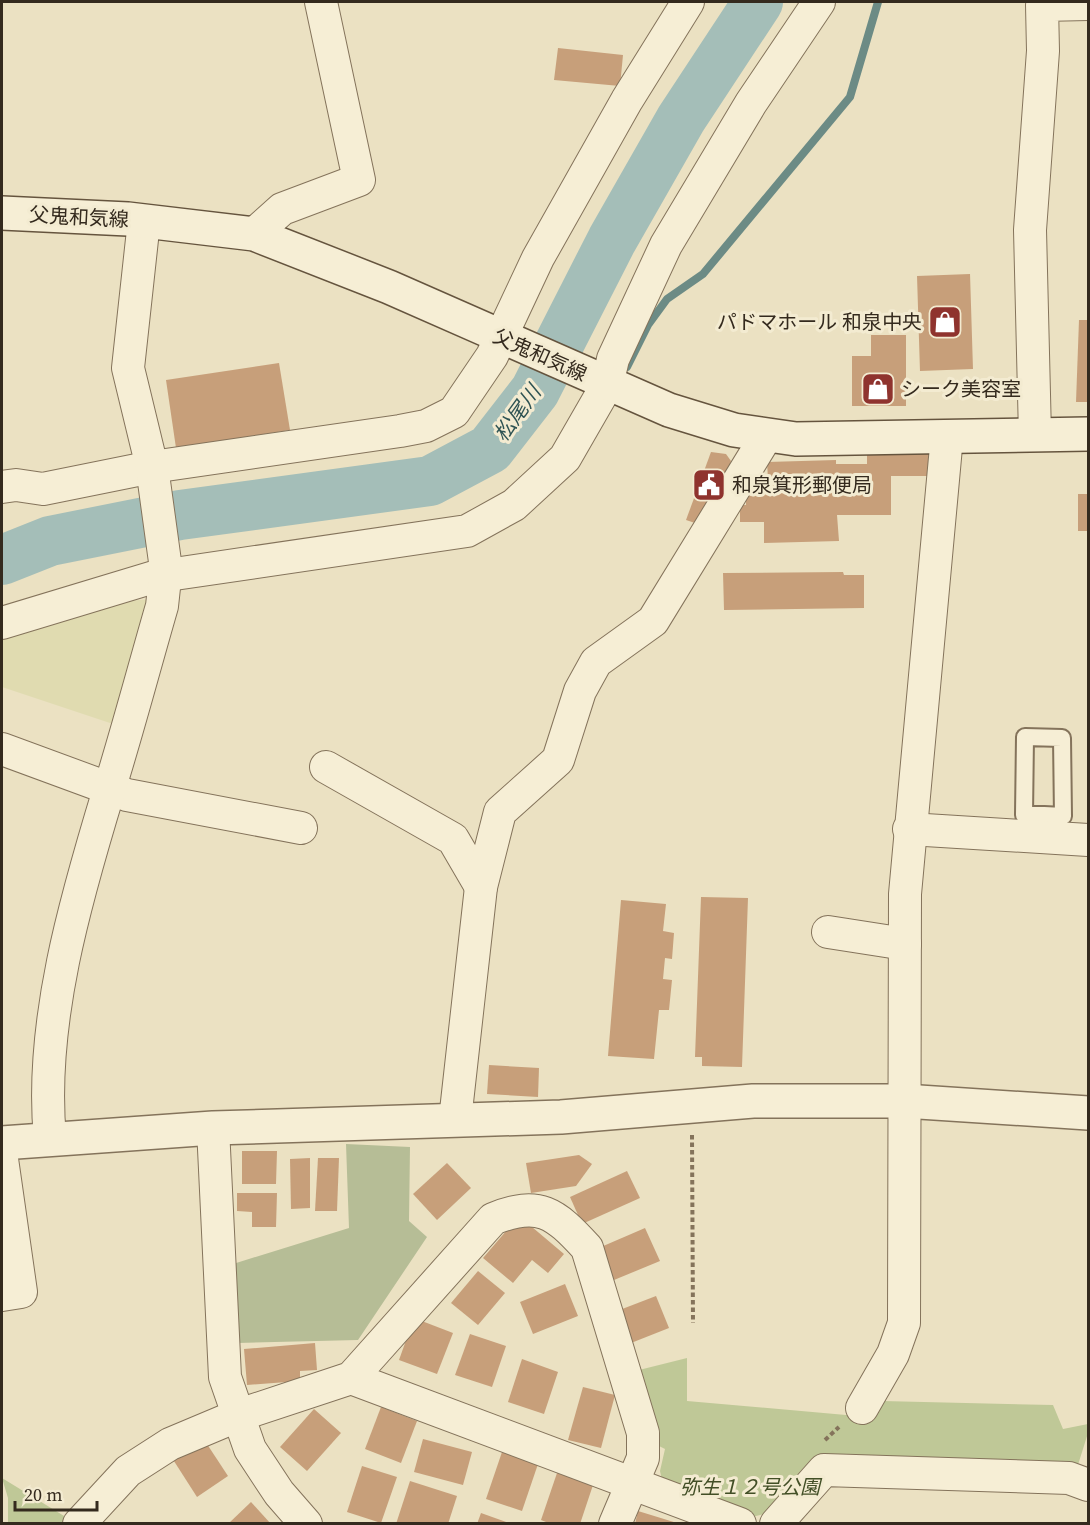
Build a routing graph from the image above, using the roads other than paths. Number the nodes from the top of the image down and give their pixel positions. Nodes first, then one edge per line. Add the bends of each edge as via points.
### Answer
1 (321, 2) edge
2 (688, 2) edge
3 (819, 2) edge
4 (1042, 3) edge
5 (1089, 4) edge
6 (2, 213) edge
7 (144, 221) junction
8 (254, 234) junction
9 (506, 340) junction
10 (599, 381) junction
11 (1089, 434) edge
12 (767, 435) junction
13 (1035, 435) junction
14 (948, 436) junction
15 (152, 471) junction
16 (2, 487) edge
17 (43, 489) junction
18 (2, 505) edge
19 (166, 572) junction
20 (2, 623) edge
21 (2, 749) edge
22 (326, 767) dead end
23 (110, 788) junction
24 (301, 828) dead end
25 (909, 829) junction
26 (1048, 838) junction
27 (1089, 840) edge
28 (481, 887) junction
29 (828, 932) dead end
30 (904, 944) junction
31 (904, 1101) junction
32 (1089, 1113) edge
33 (455, 1120) junction
34 (213, 1128) junction
35 (50, 1138) junction
36 (2, 1143) edge
37 (2, 1159) edge
38 (2, 1295) edge
39 (351, 1378) junction
40 (862, 1408) road end
41 (239, 1415) junction
42 (632, 1483) junction
43 (1089, 1485) edge
44 (96, 1517) edge
45 (306, 1524) edge
46 (615, 1524) edge
47 (740, 1524) edge
48 (776, 1524) edge

1 - 8 street via 359,180 282,209
2 - 9 street via 627,100 538,258
3 - 10 street via 751,103 666,245 613,360
4 - 5 street
4 - 13 street via 1043,51 1030,230
6 - 7 main road, 父鬼和気線
7 - 8 main road, 父鬼和気線
7 - 15 street via 128,368
8 - 9 main road, 父鬼和気線 via 389,287
9 - 10 main road, 父鬼和気線
9 - 15 street via 454,412 426,426
10 - 12 main road, 父鬼和気線 via 669,410 734,430
10 - 19 street via 565,458 514,505 467,531
11 - 13 main road, 父鬼和気線
12 - 14 main road, 父鬼和気線 via 796,439
12 - 28 street via 653,621 596,662 580,691 558,760 500,812
13 - 14 main road, 父鬼和気線
14 - 25 street
15 - 17 street
15 - 19 street
16 - 17 street
17 - 18 street
19 - 20 street
19 - 23 street via 162,606
21 - 23 street
22 - 28 street via 453,839
23 - 24 street via 243,831
23 - 35 street via 81,882 65,952 46,1085
25 - 26 street
25 - 30 street
26 - 26 lane via 1024,814 1025,737 1062,738 1063,816
26 - 27 street
28 - 33 street
29 - 30 street
30 - 31 street
31 - 32 main road
31 - 33 main road via 753,1101 561,1117
31 - 40 street via 904,1323 893,1354
33 - 34 main road
34 - 35 main road
34 - 41 street via 225,1377
35 - 36 main road
37 - 38 street via 21,1292
39 - 41 street
39 - 42 street
39 - 42 street via 493,1219 516,1210 542,1211 566,1225 586,1248 644,1433 643,1458
41 - 44 street via 170,1444 128,1471
41 - 45 street via 250,1449 279,1493
42 - 46 street
42 - 47 street
43 - 48 street via 1069,1478 824,1470

